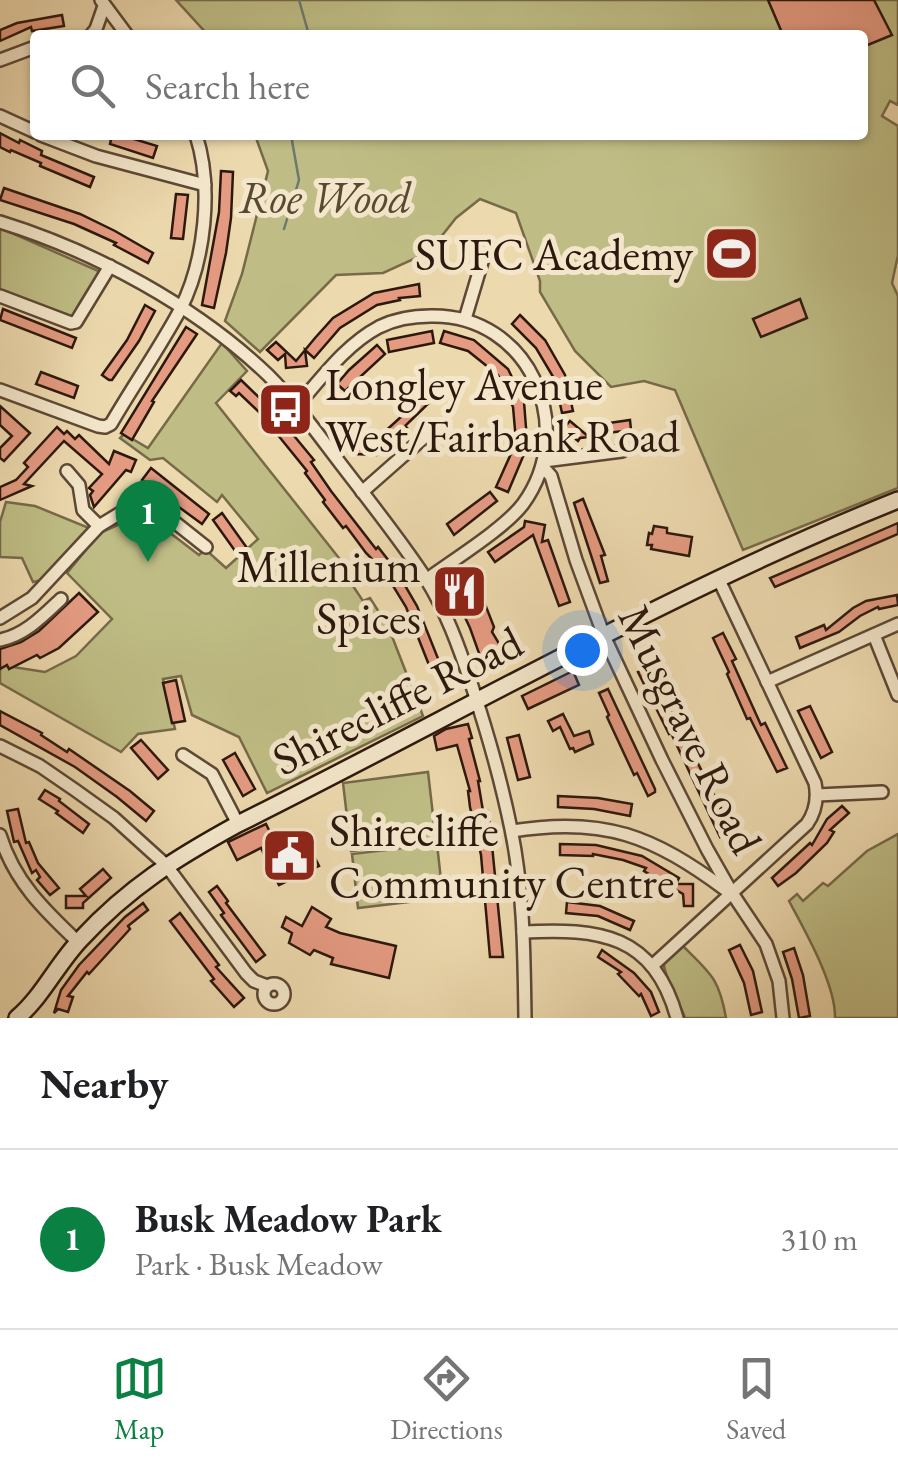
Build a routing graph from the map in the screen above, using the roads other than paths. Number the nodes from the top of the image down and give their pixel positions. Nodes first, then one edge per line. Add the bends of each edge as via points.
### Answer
1 (102, 3) edge
2 (95, 30) edge
3 (123, 30) edge
4 (30, 49) edge
5 (0, 60) edge
6 (0, 116) edge
7 (30, 130) edge
8 (54, 140) edge
9 (197, 140) edge
10 (206, 186) junction
11 (0, 222) edge
12 (485, 252) dead end
13 (110, 266) junction
14 (0, 296) edge
15 (181, 308) junction
16 (465, 319) junction
17 (0, 390) edge
18 (296, 407) junction
19 (438, 425) dead end
20 (622, 451) dead end
21 (543, 463) junction
22 (68, 471) dead end
23 (362, 492) junction
24 (898, 500) edge
25 (99, 526) junction
26 (206, 547) dead end
27 (426, 580) junction
28 (719, 580) junction
29 (62, 600) dead end
30 (0, 618) edge
31 (898, 624) edge
32 (874, 634) junction
33 (604, 636) junction
34 (0, 640) edge
35 (767, 682) junction
36 (898, 695) edge
37 (477, 702) junction
38 (1, 751) edge
39 (183, 756) dead end
40 (882, 792) dead end
41 (817, 795) junction
42 (238, 824) junction
43 (512, 831) junction
44 (0, 835) edge
45 (707, 849) junction
46 (166, 865) junction
47 (692, 865) junction
48 (732, 894) junction
49 (523, 932) junction
50 (78, 942) junction
51 (652, 966) junction
52 (267, 986) dead end
53 (29, 1012) edge
54 (17, 1018) edge
55 (525, 1018) edge
56 (678, 1018) edge
57 (783, 1018) edge

1 - 2 street
1 - 3 street
4 - 5 street
6 - 7 street
8 - 10 street
9 - 10 street
10 - 15 street via 200,247
11 - 13 street
12 - 16 street
13 - 14 street via 76,322
13 - 15 street
15 - 17 street via 106,427
15 - 18 street via 266,374
16 - 18 street via 420,316 380,327 342,356
16 - 21 street via 490,330 528,366 547,420
18 - 23 street
19 - 23 street
20 - 21 street
21 - 27 street via 510,518
21 - 33 street, Musgrave Road
22 - 25 street via 79,485 83,510
23 - 27 street
24 - 28 street, Shirecliffe Road
25 - 26 street via 146,503
25 - 30 street via 32,598
27 - 37 street
28 - 33 street, Shirecliffe Road
28 - 35 street
29 - 34 street via 32,626
31 - 32 street
32 - 35 street
32 - 36 street
33 - 37 street, Shirecliffe Road
33 - 45 street, Musgrave Road
35 - 41 street
37 - 42 street, Shirecliffe Road
37 - 43 street
38 - 46 street via 76,790
39 - 42 street via 212,774
40 - 41 street
41 - 48 street via 807,824
42 - 46 street, Shirecliffe Road
43 - 47 street via 604,830 654,844
43 - 49 street
44 - 50 street via 29,893
45 - 47 street
45 - 48 street, Musgrave Road
46 - 50 street, Shirecliffe Road
46 - 52 street via 246,973
47 - 48 street
48 - 51 street
48 - 57 street, Musgrave Road via 766,944
49 - 51 street via 602,934
49 - 55 street
50 - 53 street, Shirecliffe Road
51 - 56 street
53 - 54 street, Shirecliffe Road

